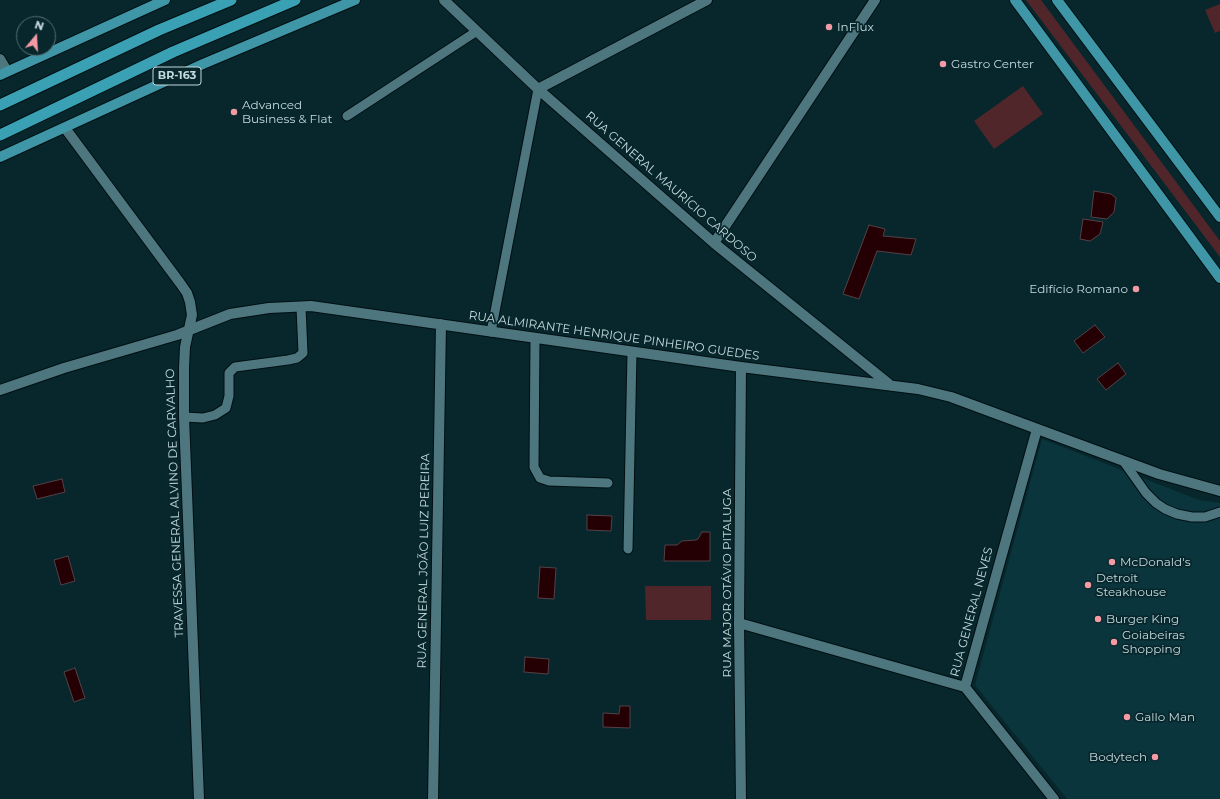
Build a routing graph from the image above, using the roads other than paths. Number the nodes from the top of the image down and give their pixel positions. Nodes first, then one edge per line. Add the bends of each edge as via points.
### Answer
1 (165, 0) edge
2 (231, 0) edge
3 (295, 0) edge
4 (355, 0) edge
5 (444, 0) edge
6 (707, 0) edge
7 (875, 0) edge
8 (1015, 0) edge
9 (1057, 0) edge
10 (477, 31) junction
11 (0, 59) edge
12 (3, 73) edge
13 (538, 89) junction
14 (0, 104) edge
15 (347, 116) dead end
16 (65, 128) junction
17 (0, 135) edge
18 (0, 157) edge
19 (1220, 217) edge
20 (714, 243) junction
21 (1220, 278) edge
22 (301, 307) junction
23 (441, 324) junction
24 (189, 330) junction
25 (492, 332) junction
26 (535, 338) junction
27 (632, 352) junction
28 (741, 367) junction
29 (889, 384) junction
30 (0, 390) edge
31 (184, 417) junction
32 (1036, 429) junction
33 (1124, 462) junction
34 (608, 483) dead end
35 (1220, 491) edge
36 (1220, 512) edge
37 (628, 549) dead end
38 (739, 623) junction
39 (965, 687) junction
40 (199, 799) edge
41 (433, 799) edge
42 (741, 799) edge
43 (1054, 799) edge

1 - 12 main road
2 - 14 highway via 159,30
3 - 17 highway, BR-163 via 173,52
4 - 16 main road, BR-163 via 203,64
5 - 10 street, RUA GENERAL MAURÍCIO CARDOSO
6 - 13 street
7 - 20 street
8 - 21 main road
9 - 19 main road
10 - 13 street, RUA GENERAL MAURÍCIO CARDOSO
10 - 15 lane
11 - 12 street
13 - 20 street, RUA GENERAL MAURÍCIO CARDOSO
13 - 25 lane
16 - 18 main road, BR-163
16 - 24 street, TRAVESSA GENERAL ALVINO DE CARVALHO via 187,293 192,315
20 - 29 street, RUA GENERAL MAURÍCIO CARDOSO
22 - 23 street, RUA ALMIRANTE HENRIQUE PINHEIRO GUEDES via 311,306
22 - 24 street, RUA ALMIRANTE HENRIQUE PINHEIRO GUEDES via 268,308 230,314
22 - 31 lane via 303,353 288,360 235,367 229,374 226,408 215,415 203,418
23 - 25 street, RUA ALMIRANTE HENRIQUE PINHEIRO GUEDES
23 - 41 street, RUA GENERAL JOÃO LUIZ PEREIRA
24 - 30 street, RUA ALMIRANTE HENRIQUE PINHEIRO GUEDES
24 - 31 street, TRAVESSA GENERAL ALVINO DE CARVALHO via 185,347
25 - 26 street, RUA ALMIRANTE HENRIQUE PINHEIRO GUEDES
26 - 27 street, RUA ALMIRANTE HENRIQUE PINHEIRO GUEDES
26 - 34 lane via 534,467 540,478 550,481
27 - 28 street, RUA ALMIRANTE HENRIQUE PINHEIRO GUEDES
27 - 37 lane
28 - 29 street, RUA ALMIRANTE HENRIQUE PINHEIRO GUEDES
28 - 38 street, RUA MAJOR OTÁVIO PITALUGA
29 - 32 street, RUA ALMIRANTE HENRIQUE PINHEIRO GUEDES via 951,398
31 - 40 street, TRAVESSA GENERAL ALVINO DE CARVALHO
32 - 33 street, RUA ALMIRANTE HENRIQUE PINHEIRO GUEDES
32 - 39 street, RUA GENERAL NEVES
33 - 35 street, RUA ALMIRANTE HENRIQUE PINHEIRO GUEDES
33 - 36 lane via 1146,493 1165,509 1192,517 1206,517
38 - 39 street
38 - 42 street, RUA MAJOR OTÁVIO PITALUGA
39 - 43 street, RUA GENERAL NEVES

